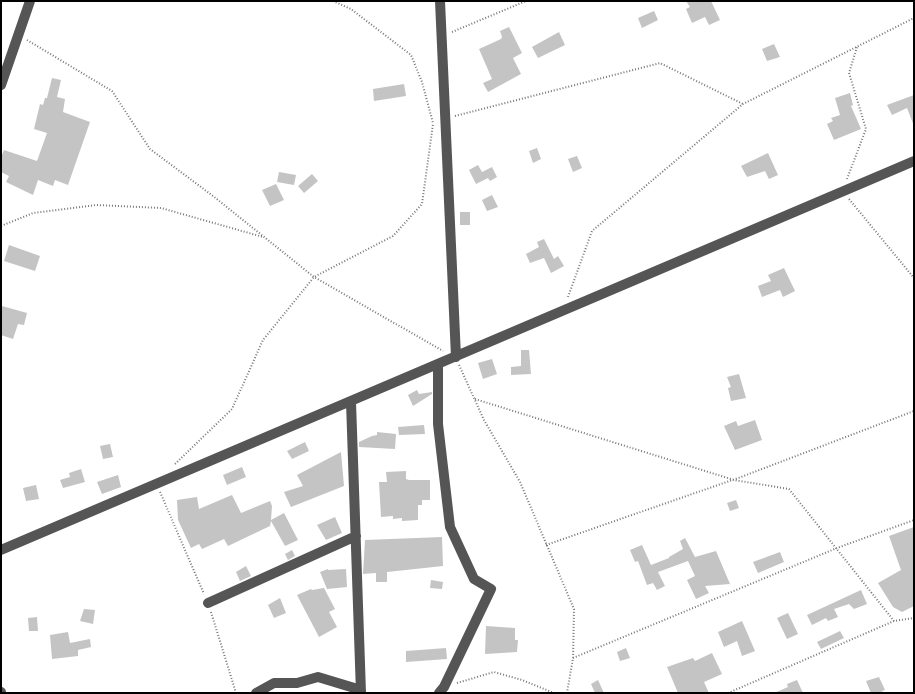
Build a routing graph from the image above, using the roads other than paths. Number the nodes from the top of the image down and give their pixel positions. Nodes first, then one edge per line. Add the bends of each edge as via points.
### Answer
1 (30, 1) edge
2 (440, 1) edge
3 (1, 85) edge
4 (914, 161) edge
5 (456, 357) junction
6 (438, 365) junction
7 (351, 402) junction
8 (356, 536) junction
9 (1, 550) edge
10 (208, 603) road end
11 (442, 690) edge
12 (361, 692) edge
13 (256, 693) edge

1 - 3 street
2 - 5 street
4 - 5 street
5 - 6 street
6 - 7 street
6 - 11 street via 438,424 450,527 474,579 491,588
7 - 8 street
7 - 9 street
8 - 10 street
8 - 12 street
12 - 13 street via 318,677 274,683

